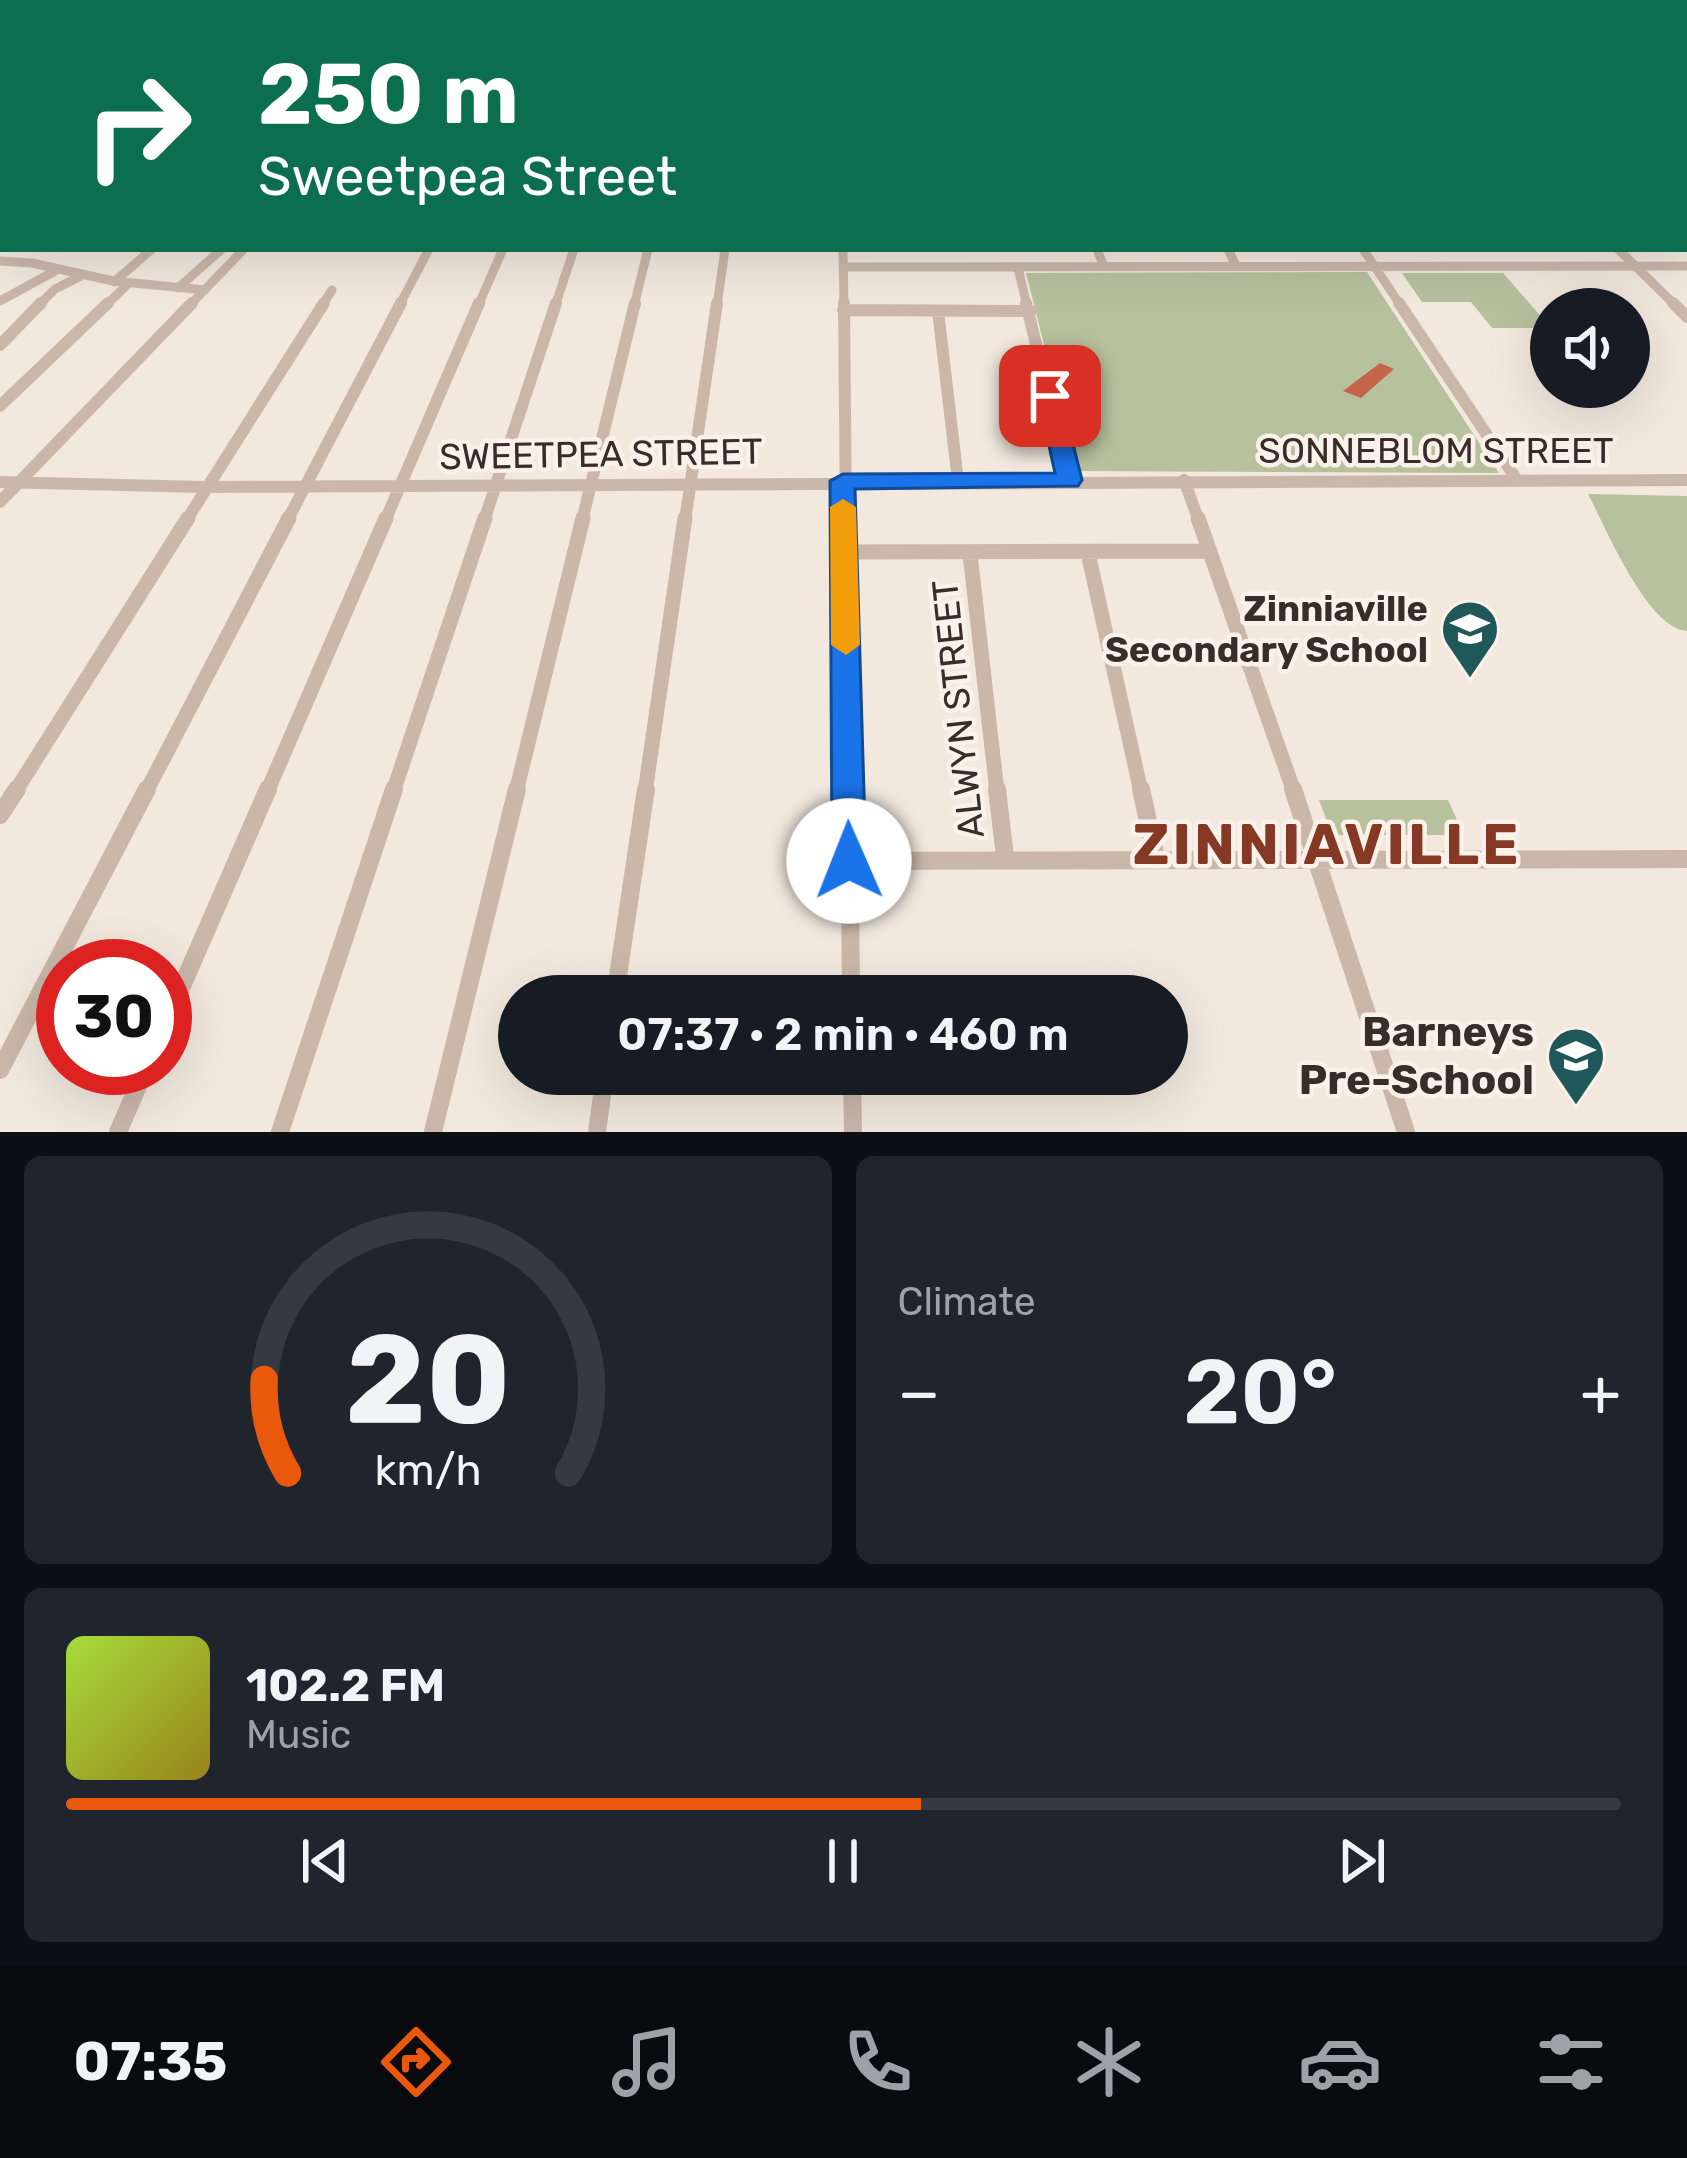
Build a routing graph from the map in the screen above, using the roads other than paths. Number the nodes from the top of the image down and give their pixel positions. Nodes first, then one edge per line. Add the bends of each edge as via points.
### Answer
1 (149, 252) edge
2 (219, 252) edge
3 (241, 252) edge
4 (426, 252) edge
5 (502, 252) edge
6 (573, 252) edge
7 (647, 252) edge
8 (725, 252) edge
9 (843, 252) edge
10 (1098, 252) edge
11 (1230, 252) edge
12 (1365, 252) edge
13 (1492, 252) edge
14 (1621, 252) edge
15 (0, 261) edge
16 (1237, 266) junction
17 (1374, 266) junction
18 (1636, 266) junction
19 (1687, 266) edge
20 (843, 267) junction
21 (1104, 267) junction
22 (1505, 267) junction
23 (1018, 268) junction
24 (55, 271) junction
25 (81, 276) junction
26 (114, 282) junction
27 (128, 284) junction
28 (178, 288) junction
29 (205, 290) junction
30 (332, 290) dead end
31 (0, 301) edge
32 (843, 310) junction
33 (938, 311) junction
34 (1030, 311) junction
35 (1687, 317) edge
36 (0, 345) edge
37 (0, 406) edge
38 (1069, 480) junction
39 (1184, 480) junction
40 (1517, 480) junction
41 (1687, 480) edge
42 (843, 481) junction
43 (958, 481) junction
44 (0, 482) edge
45 (19, 483) junction
46 (691, 483) junction
47 (303, 485) junction
48 (399, 485) junction
49 (491, 485) junction
50 (590, 485) junction
51 (203, 487) junction
52 (0, 502) edge
53 (1210, 551) junction
54 (844, 552) junction
55 (1088, 553) junction
56 (970, 554) junction
57 (0, 814) edge
58 (1004, 857) junction
59 (1156, 858) junction
60 (1687, 859) edge
61 (1317, 860) junction
62 (849, 861) junction
63 (192, 962) edge
64 (618, 975) edge
65 (851, 975) edge
66 (0, 1070) edge
67 (134, 1095) edge
68 (602, 1095) edge
69 (852, 1095) edge
70 (118, 1132) edge
71 (280, 1132) edge
72 (433, 1132) edge
73 (597, 1132) edge
74 (853, 1132) edge
75 (1406, 1132) edge

1 - 26 street
2 - 28 street
3 - 29 street
4 - 47 street
5 - 48 street
6 - 49 street
7 - 50 street
8 - 46 street
9 - 20 street
10 - 21 street
11 - 16 street
12 - 17 street
13 - 22 street
14 - 18 street
15 - 24 street
16 - 17 street
16 - 21 street
17 - 22 street
17 - 40 street
18 - 19 street
18 - 22 street
18 - 35 street
20 - 23 street
20 - 32 street
21 - 23 street
23 - 34 street
24 - 25 street
24 - 31 street
25 - 26 street
25 - 36 street via 55,289
26 - 27 street
27 - 28 street
27 - 37 street
28 - 29 street
29 - 45 street
30 - 51 street
32 - 33 street
32 - 42 street
33 - 34 street
33 - 43 street
34 - 38 street
38 - 39 street, SWEETPEA STREET
38 - 43 street, SWEETPEA STREET
39 - 40 street, SONNEBLOM STREET
39 - 53 street
40 - 41 street, SONNEBLOM STREET
42 - 43 street, SWEETPEA STREET
42 - 46 street, SWEETPEA STREET
42 - 54 street
44 - 45 street, SWEETPEA STREET
45 - 51 street, SWEETPEA STREET
45 - 52 street
46 - 50 street, SWEETPEA STREET
46 - 64 street
47 - 48 street, SWEETPEA STREET
47 - 51 street, SWEETPEA STREET
47 - 66 street
48 - 49 street, SWEETPEA STREET
48 - 63 street
49 - 50 street, SWEETPEA STREET
49 - 71 street
50 - 72 street
51 - 57 street
53 - 55 street
53 - 61 street
54 - 56 street
54 - 62 street
55 - 56 street
55 - 59 street
56 - 58 street, ALWYN STREET
58 - 59 street
58 - 62 street
59 - 61 street
60 - 61 street
61 - 75 street
62 - 65 street
67 - 70 street
68 - 73 street
69 - 74 street

